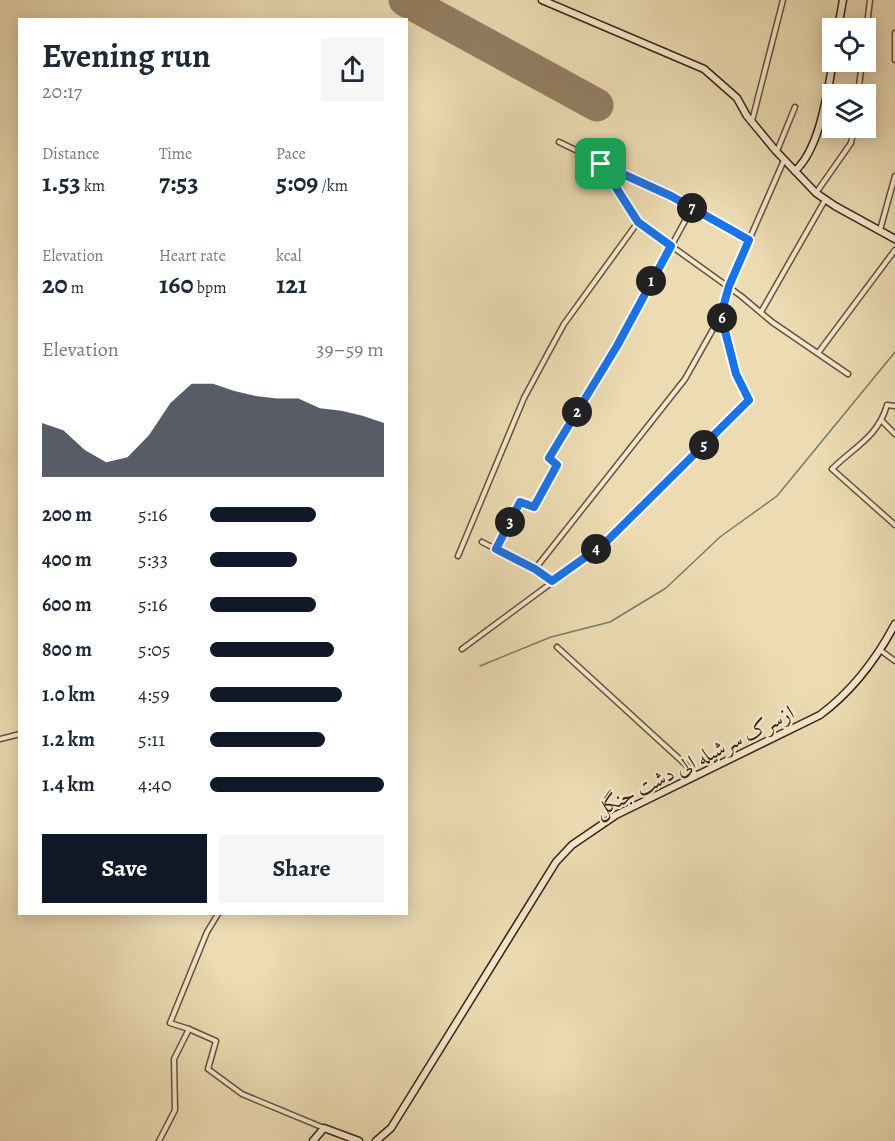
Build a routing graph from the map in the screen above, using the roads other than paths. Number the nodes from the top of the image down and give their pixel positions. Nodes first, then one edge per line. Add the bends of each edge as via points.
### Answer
1 (542, 0) edge
2 (783, 0) edge
3 (843, 0) edge
4 (870, 0) edge
5 (840, 18) edge
6 (868, 18) edge
7 (895, 33) edge
8 (894, 48) edge
9 (895, 60) edge
10 (830, 72) edge
11 (795, 106) dead end
12 (752, 121) junction
13 (853, 138) edge
14 (559, 142) dead end
15 (776, 151) junction
16 (784, 160) junction
17 (601, 164) junction
18 (795, 171) junction
19 (895, 176) edge
20 (816, 193) junction
21 (825, 199) junction
22 (692, 208) junction
23 (638, 222) junction
24 (879, 230) junction
25 (895, 239) edge
26 (749, 240) junction
27 (671, 246) junction
28 (895, 250) edge
29 (729, 286) junction
30 (761, 312) junction
31 (721, 315) junction
32 (818, 353) junction
33 (849, 374) dead end
34 (895, 405) edge
35 (882, 421) junction
36 (895, 434) edge
37 (895, 525) edge
38 (482, 542) dead end
39 (496, 549) junction
40 (458, 556) dead end
41 (535, 569) junction
42 (552, 581) junction
43 (895, 624) edge
44 (557, 647) dead end
45 (462, 649) dead end
46 (879, 649) junction
47 (895, 661) edge
48 (18, 734) edge
49 (0, 739) edge
50 (696, 775) junction
51 (217, 915) edge
52 (189, 1029) junction
53 (324, 1128) junction
54 (159, 1141) edge
55 (313, 1141) edge
56 (359, 1141) edge
57 (376, 1141) edge

1 - 12 street via 704,69 737,98
2 - 12 street
3 - 5 street
4 - 6 street
7 - 8 street
8 - 9 street
10 - 18 street via 824,111 804,163
11 - 15 street
12 - 15 street
13 - 20 street
14 - 17 street
15 - 16 street
16 - 18 street
16 - 26 street
17 - 22 street
17 - 23 street
18 - 20 street
19 - 24 street
20 - 21 street
21 - 24 street
21 - 30 street
22 - 26 street
22 - 27 street
23 - 27 street
23 - 40 street via 550,349 524,398
24 - 25 street
26 - 29 street
27 - 29 street
27 - 39 street via 617,346 549,458 557,465 534,507 520,502
28 - 32 street
29 - 30 street
29 - 31 street
30 - 32 street
31 - 41 street via 676,392
31 - 42 street via 736,374 749,400 604,544
32 - 33 street
34 - 35 street via 887,405
35 - 36 street
35 - 37 street via 868,440 854,446 832,469
38 - 39 street
39 - 41 street
41 - 42 street
42 - 45 street
43 - 46 street, ازسرک سرشیله الی دشت جنگل
44 - 50 street
46 - 47 street
46 - 50 street, ازسرک سرشیله الی دشت جنگل via 849,689 820,715
48 - 49 street
50 - 57 street, ازسرک سرشیله الی دشت جنگل via 616,815 572,845 556,862 390,1128
51 - 52 street via 170,1023
52 - 53 street via 216,1041 208,1069 242,1094
52 - 54 street via 174,1059 175,1110
53 - 55 street
53 - 56 street

